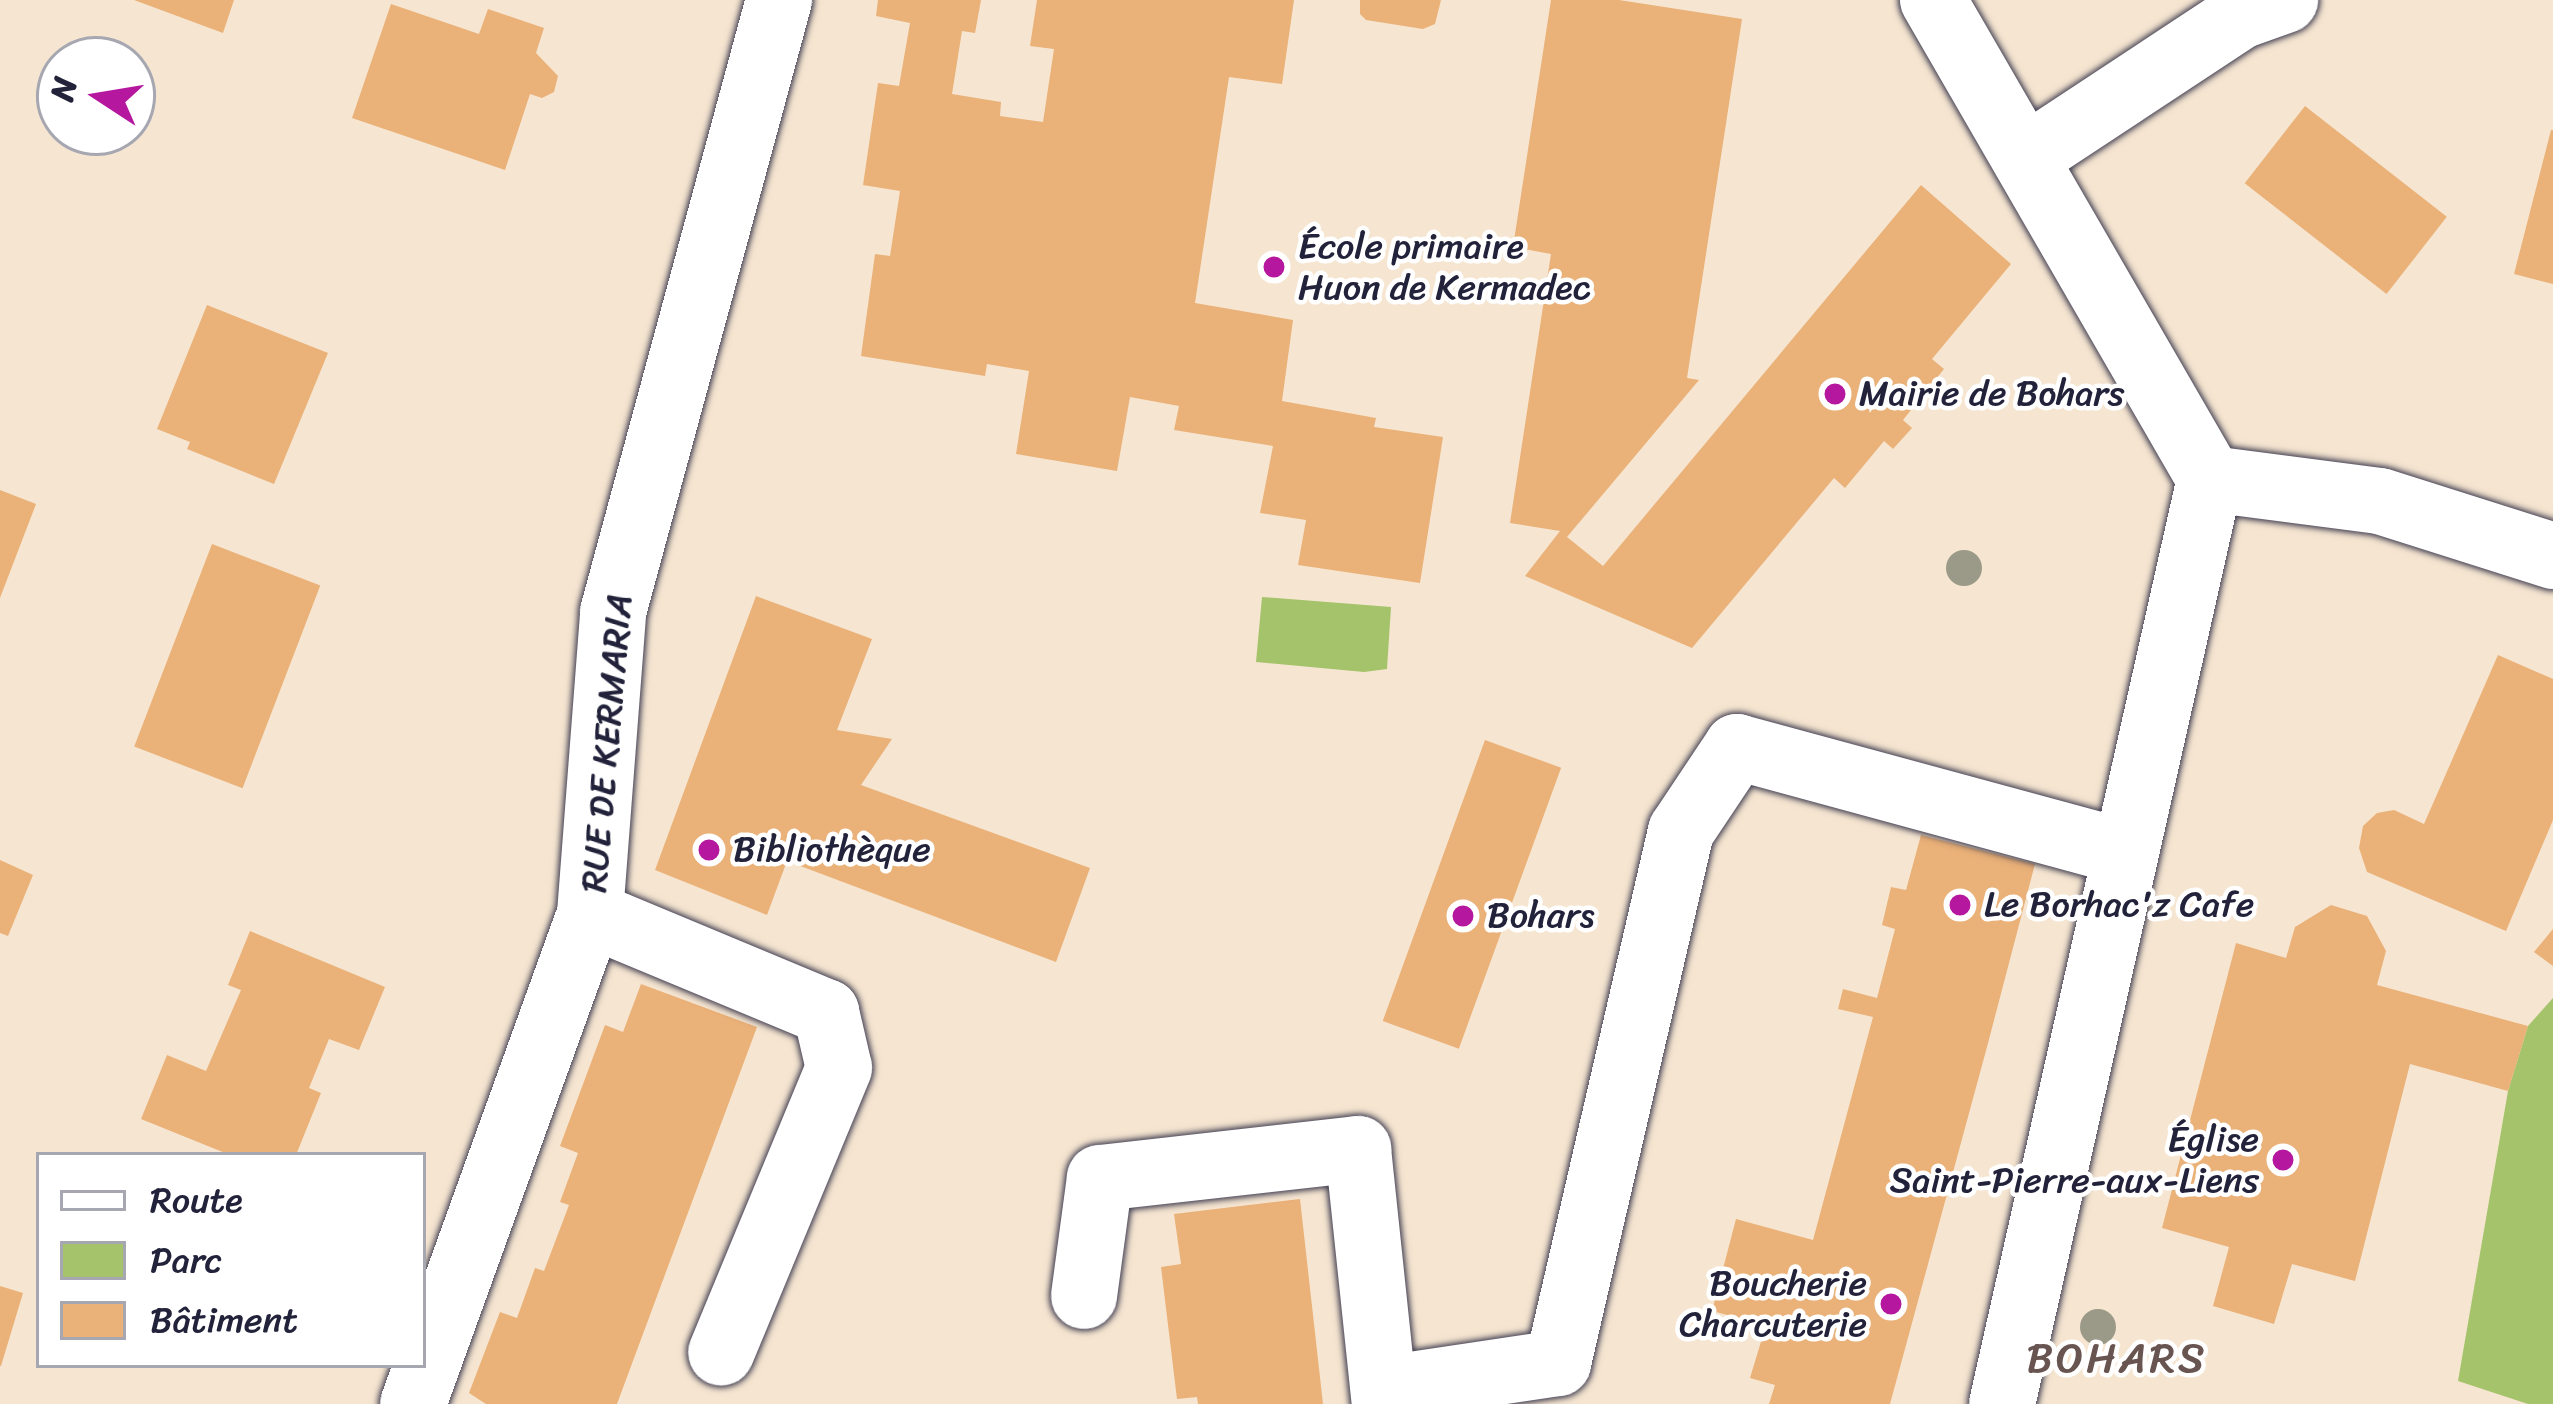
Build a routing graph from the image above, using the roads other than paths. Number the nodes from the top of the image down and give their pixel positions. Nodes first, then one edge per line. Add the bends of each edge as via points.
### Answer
1 (778, 0) edge
2 (1933, 0) edge
3 (2285, 0) edge
4 (2025, 158) junction
5 (2210, 479) junction
6 (2553, 556) edge
7 (2124, 851) junction
8 (590, 914) junction
9 (1084, 1296) dead end
10 (721, 1353) dead end
11 (1385, 1397) edge
12 (413, 1404) edge
13 (2002, 1404) edge

1 - 8 street, RUE DE KERMARIA via 613,611
2 - 4 street
3 - 4 street via 2240,16
4 - 5 street
5 - 6 street via 2380,501
5 - 7 street
7 - 11 street via 1737,747 1681,831 1558,1363
7 - 13 street
8 - 10 street via 826,1012 839,1068
8 - 12 street, RUE DE KERMARIA
9 - 11 street via 1100,1178 1358,1149

